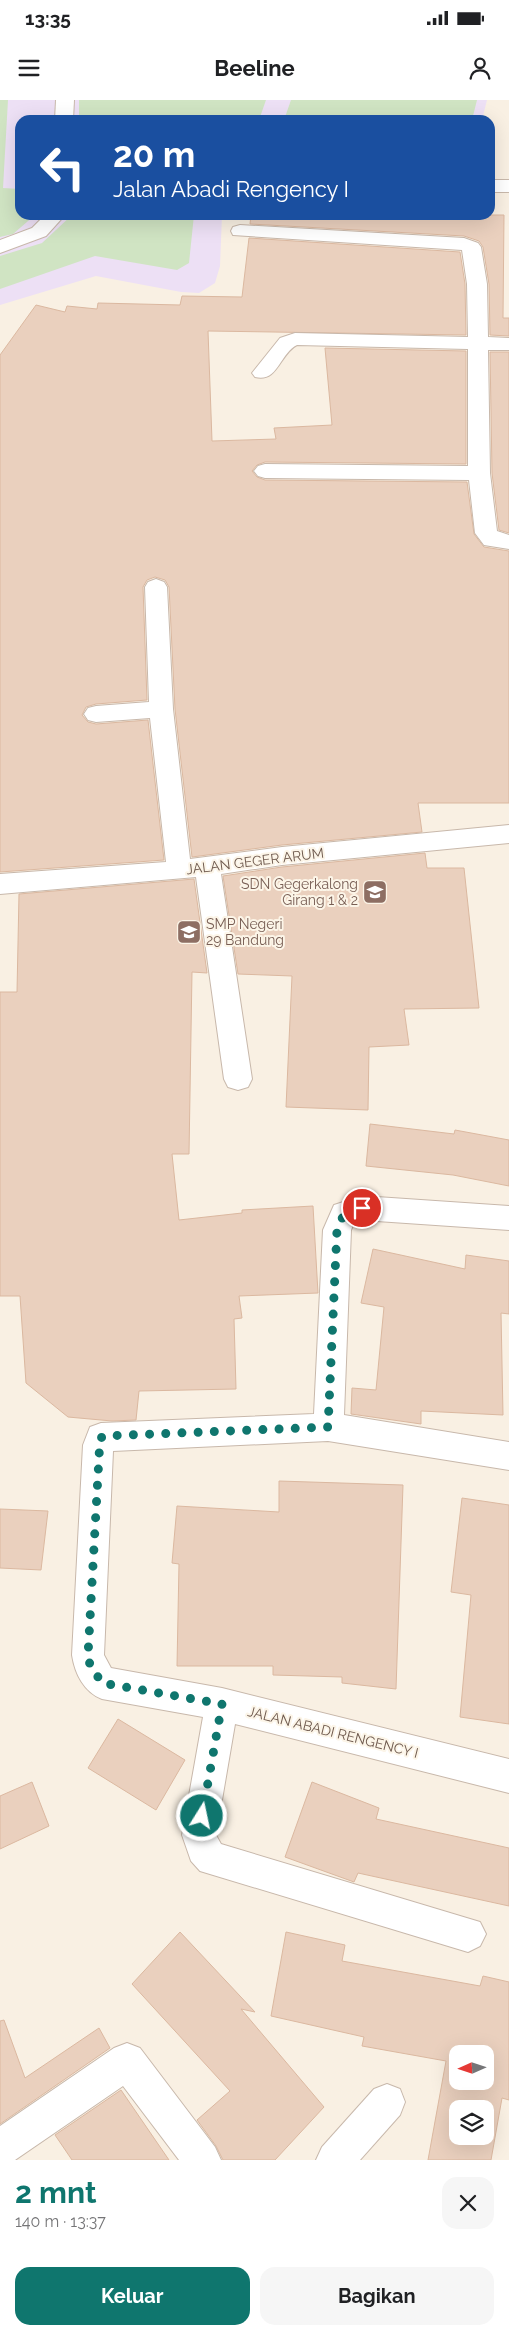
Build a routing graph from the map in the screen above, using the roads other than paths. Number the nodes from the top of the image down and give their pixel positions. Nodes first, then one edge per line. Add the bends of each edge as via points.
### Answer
1 (64, 100) edge
2 (64, 115) edge
3 (495, 186) edge
4 (509, 186) edge
5 (51, 220) edge
6 (240, 231) dead end
7 (0, 247) edge
8 (478, 342) junction
9 (509, 344) edge
10 (262, 372) dead end
11 (265, 472) dead end
12 (479, 474) junction
13 (509, 542) edge
14 (156, 587) dead end
15 (161, 709) junction
16 (96, 714) dead end
17 (509, 834) edge
18 (207, 866) junction
19 (179, 870) junction
20 (0, 884) edge
21 (238, 1079) dead end
22 (509, 1218) edge
23 (328, 1427) junction
24 (509, 1456) edge
25 (222, 1704) junction
26 (509, 1776) edge
27 (468, 1934) dead end
28 (387, 2102) dead end
29 (0, 2148) edge
30 (202, 2160) edge
31 (335, 2160) edge

1 - 2 street
3 - 4 street
5 - 7 street via 39,232
6 - 8 street via 470,246 477,284
8 - 9 street
8 - 10 street via 295,339 287,342
8 - 12 street
11 - 12 street
12 - 13 street via 486,533 492,540
14 - 15 street
15 - 16 street
15 - 19 street
17 - 18 street, JALAN GEGER ARUM
18 - 19 street, JALAN GEGER ARUM
18 - 21 street
19 - 20 street, JALAN GEGER ARUM
22 - 23 street via 362,1208 344,1214 337,1230
23 - 24 street
23 - 25 street, JALAN ABADI RENGENCY I via 103,1436 99,1442 90,1665 102,1683
25 - 26 street, JALAN ABADI RENGENCY I
25 - 27 street via 199,1835 202,1850 212,1859
28 - 31 street
29 - 30 street via 126,2061

